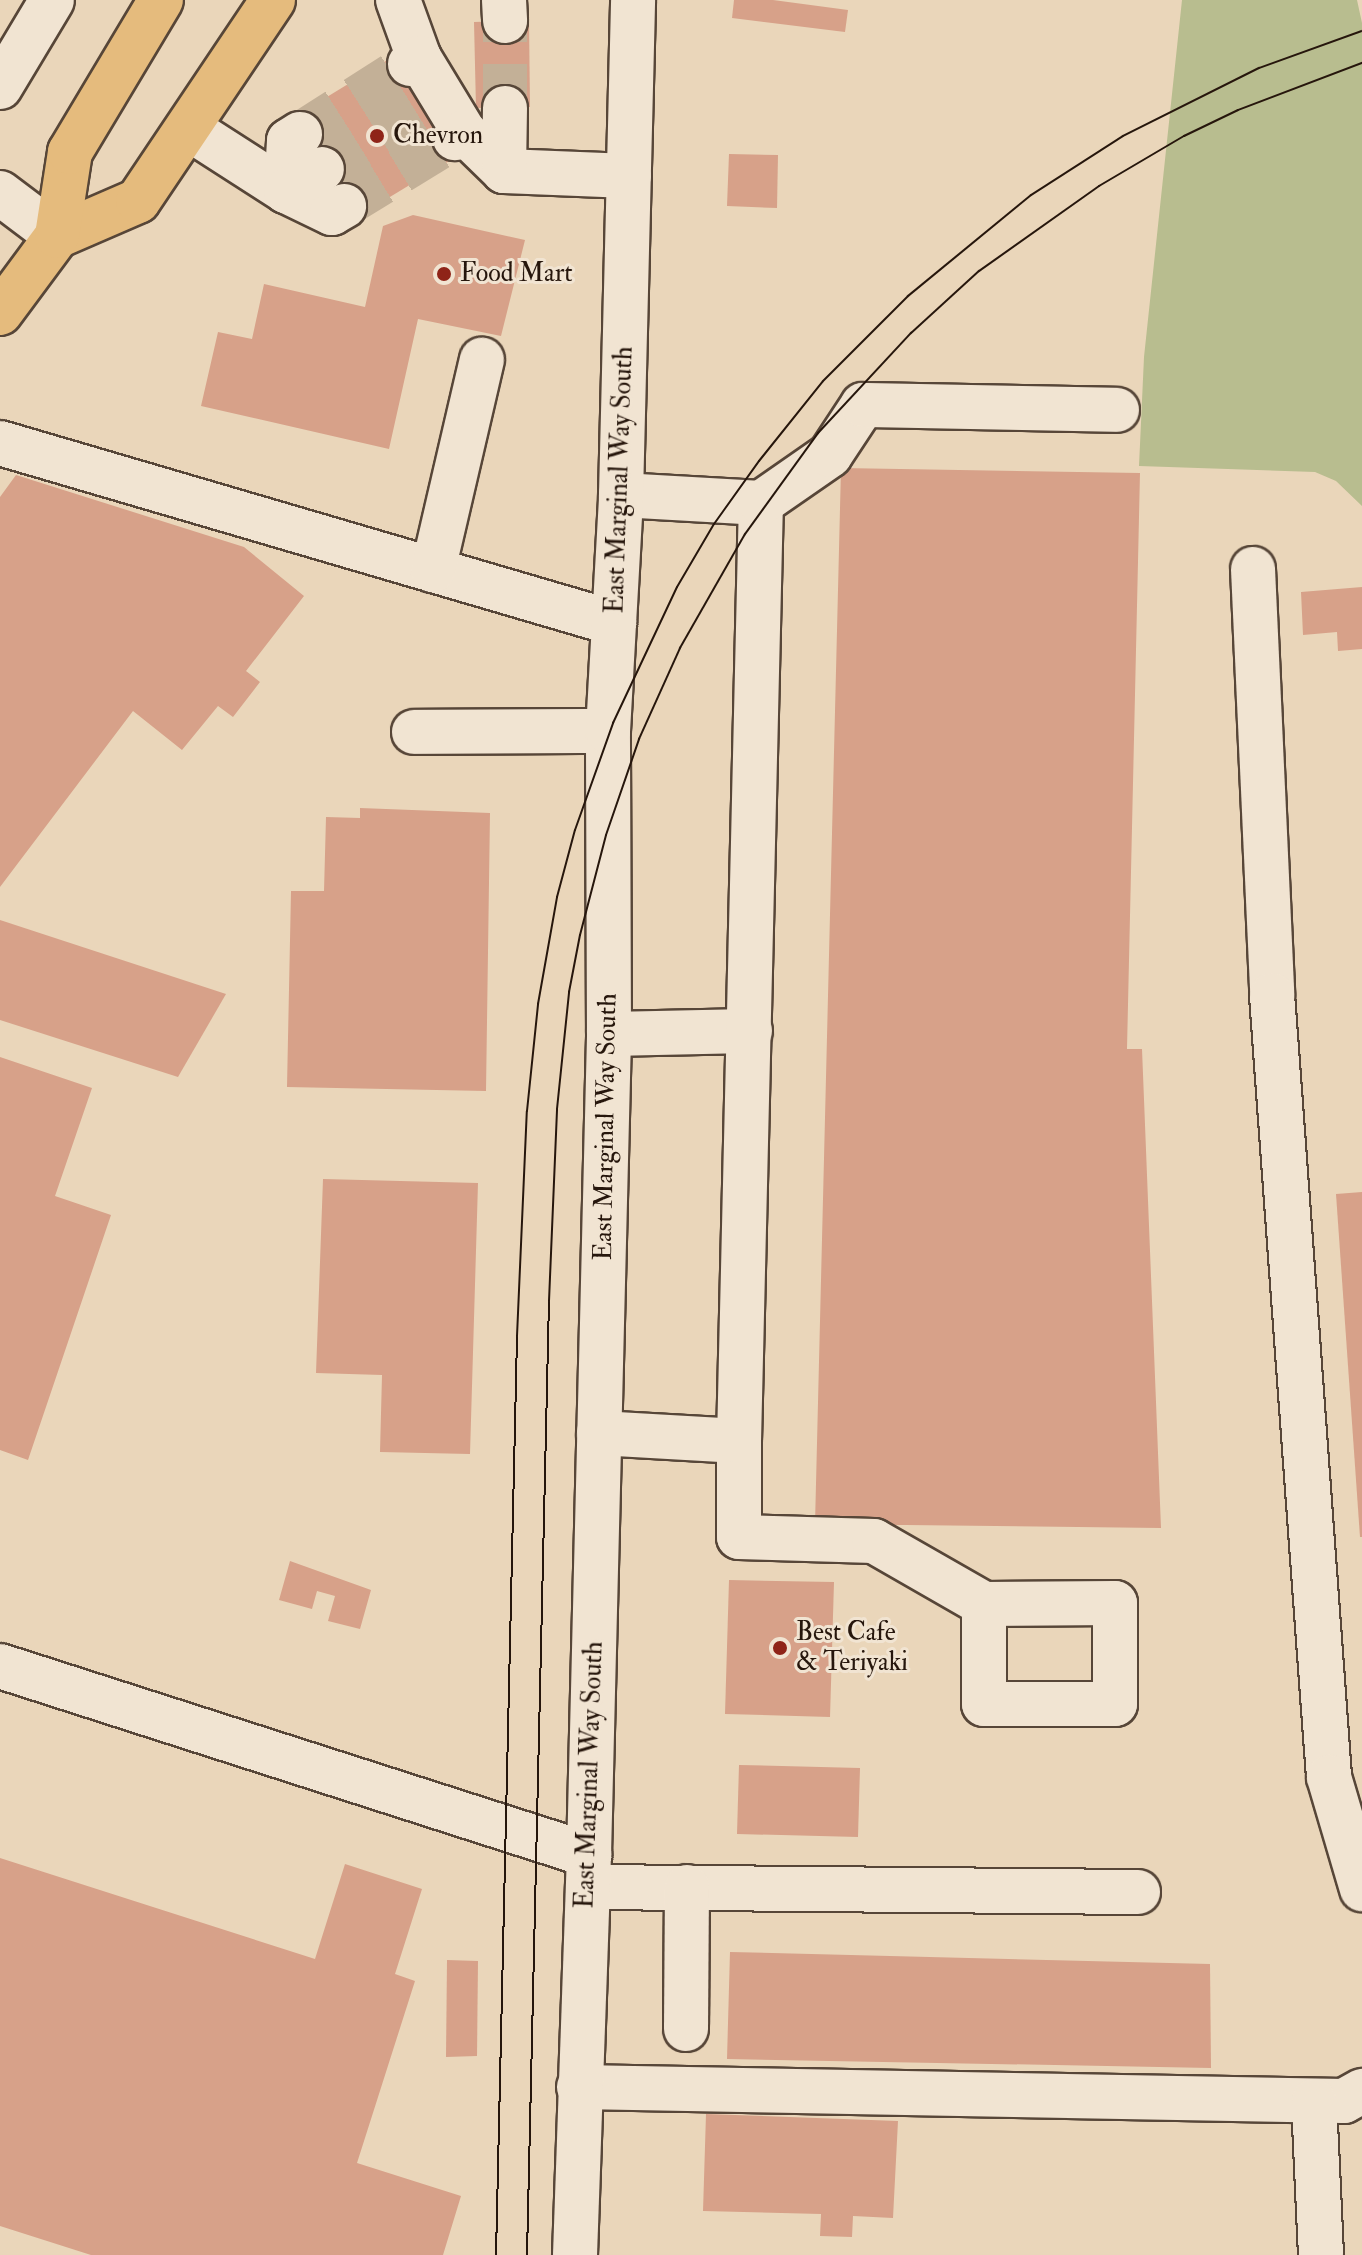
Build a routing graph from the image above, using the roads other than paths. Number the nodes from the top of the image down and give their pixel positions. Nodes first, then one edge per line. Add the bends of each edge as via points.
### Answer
1 (52, 0) edge
2 (161, 0) edge
3 (273, 0) edge
4 (398, 0) edge
5 (633, 0) edge
6 (0, 87) edge
7 (505, 108) tunnel mouth
8 (188, 128) junction
9 (504, 171) junction
10 (629, 176) junction
11 (0, 193) edge
12 (344, 206) dead end
13 (57, 236) junction
14 (4, 308) edge
15 (482, 360) dead end
16 (1117, 410) dead end
17 (0, 443) edge
18 (621, 495) junction
19 (761, 503) junction
20 (1253, 569) dead end
21 (433, 570) junction
22 (614, 623) junction
23 (608, 731) junction
24 (414, 732) dead end
25 (750, 1031) junction
26 (609, 1034) junction
27 (599, 1433) junction
28 (739, 1441) junction
29 (984, 1604) dead end
30 (0, 1666) edge
31 (589, 1871) junction
32 (687, 1887) junction
33 (1362, 1889) edge
34 (1138, 1892) dead end
35 (686, 2029) dead end
36 (579, 2087) junction
37 (1346, 2106) edge
38 (575, 2255) edge
39 (1321, 2255) edge

1 - 6 street
2 - 13 main road via 70,152
3 - 8 main road
4 - 9 street via 414,61 436,98 459,135
5 - 10 street, East Marginal Way South
7 - 9 street
8 - 12 street via 302,165 332,213
8 - 13 main road via 138,201
9 - 10 street
10 - 18 street, East Marginal Way South
11 - 13 street
13 - 14 main road
15 - 21 street
16 - 19 street via 863,405 830,455
17 - 21 street
18 - 19 street
18 - 22 street, East Marginal Way South
19 - 25 street
20 - 33 street via 1272,995 1329,1777
21 - 22 street
22 - 23 street, East Marginal Way South
23 - 24 street
23 - 26 street, East Marginal Way South
25 - 26 street
25 - 28 street
26 - 27 street, East Marginal Way South
27 - 28 street
27 - 31 street, East Marginal Way South
28 - 29 street via 739,1537 874,1541
30 - 31 street
31 - 32 street
31 - 36 street, East Marginal Way South
32 - 34 street
32 - 35 street
36 - 37 street
36 - 38 street, East Marginal Way South
37 - 39 street

